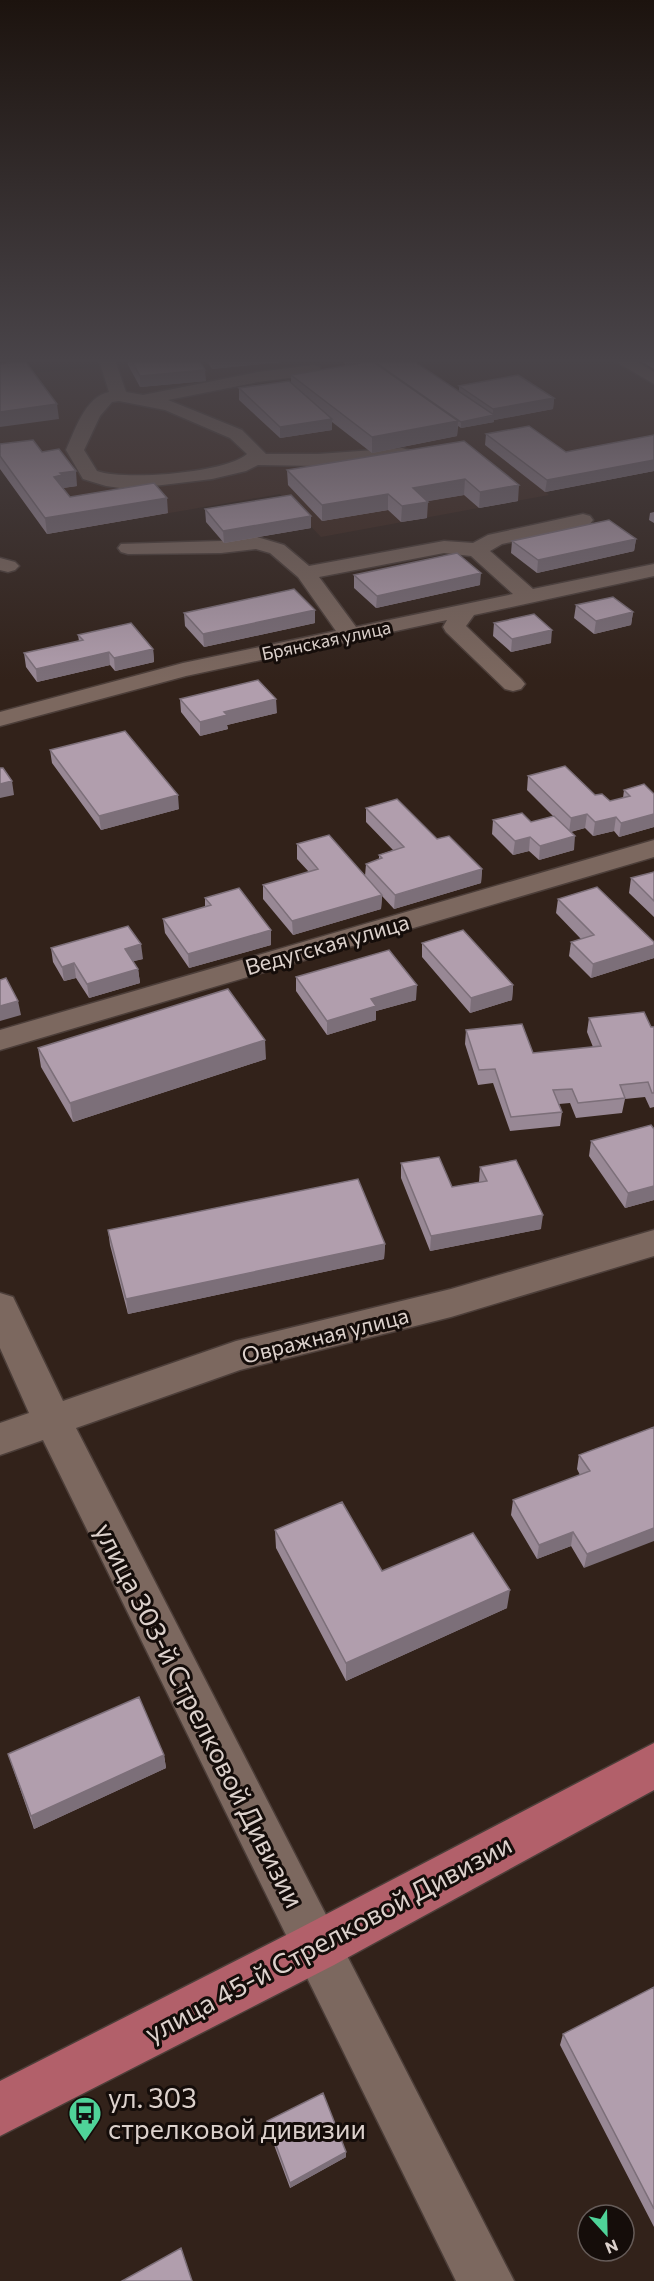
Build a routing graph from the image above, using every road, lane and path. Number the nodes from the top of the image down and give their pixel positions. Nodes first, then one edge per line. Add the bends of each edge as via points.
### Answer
1 (85, 466) edge
2 (237, 466) edge
3 (583, 520) dead end
4 (128, 548) dead end
5 (477, 550) junction
6 (654, 570) edge
7 (305, 573) junction
8 (529, 597) junction
9 (466, 610) junction
10 (351, 635) junction
11 (513, 684) dead end
12 (0, 719) edge
13 (654, 848) edge
14 (0, 1040) edge
15 (654, 1244) edge
16 (0, 1307) edge
17 (52, 1420) junction
18 (0, 1439) edge
19 (654, 1765) edge
20 (316, 1947) junction
21 (0, 2109) edge
22 (486, 2281) edge

1 - 2 street via 90,475 108,481 136,481
3 - 5 street via 495,539
4 - 7 street via 257,543 277,549
5 - 7 street via 444,547
5 - 8 street
6 - 8 street, Брянская улица
7 - 10 street
8 - 9 street, Брянская улица
9 - 10 street, Брянская улица
9 - 11 street via 454,627
10 - 12 street, Брянская улица via 183,670
13 - 14 street, Ведугская улица
15 - 17 street, Овражная улица via 452,1303 236,1356
16 - 17 street, улица 303-й Стрелковой Дивизии
17 - 18 street, Овражная улица
17 - 20 street, улица 303-й Стрелковой Дивизии
19 - 20 main road, улица 45-й Стрелковой Дивизии
20 - 21 main road, улица 45-й Стрелковой Дивизии
20 - 22 street, улица 303-й Стрелковой Дивизии

